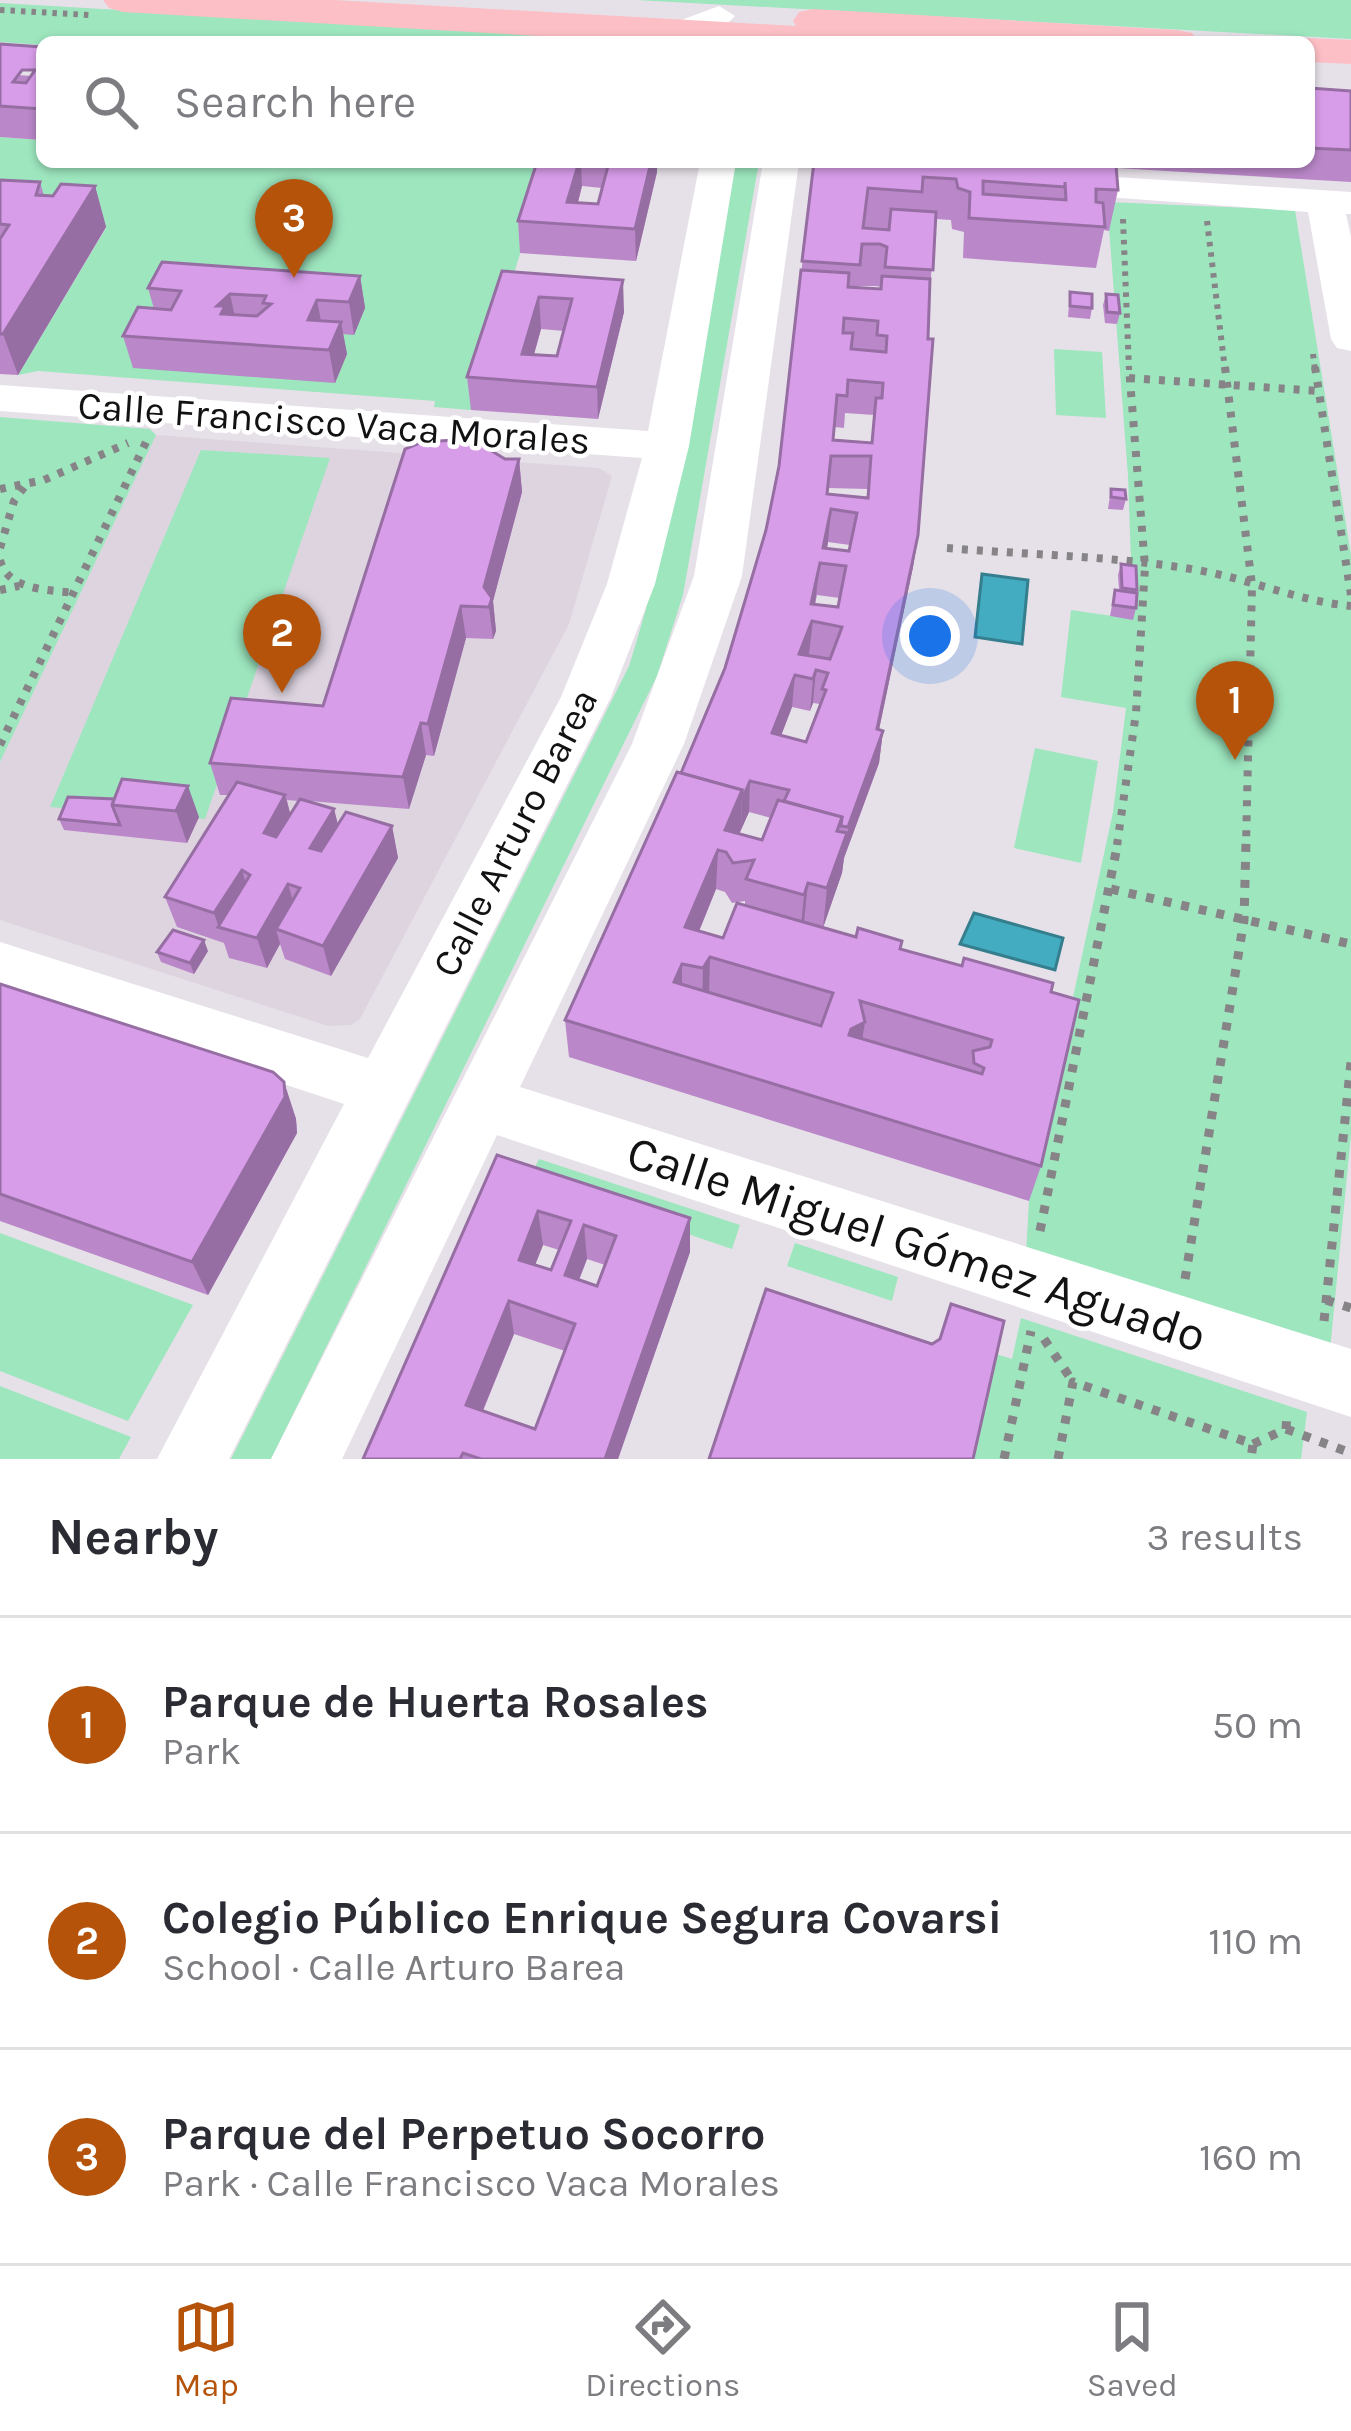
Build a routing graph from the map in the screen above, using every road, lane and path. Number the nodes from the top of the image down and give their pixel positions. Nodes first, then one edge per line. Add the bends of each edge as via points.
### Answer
1 (123, 0) edge
2 (450, 0) edge
3 (719, 16) junction
4 (661, 36) edge
5 (678, 36) edge
6 (843, 36) edge
7 (1315, 50) edge
8 (1351, 52) edge
9 (1315, 68) edge
10 (1351, 70) edge
11 (717, 168) edge
12 (796, 168) edge
13 (1017, 182) edge
14 (1338, 202) edge
15 (1122, 204) edge
16 (1205, 208) dead end
17 (1310, 337) dead end
18 (1351, 339) edge
19 (1129, 378) junction
20 (1231, 385) junction
21 (1319, 391) junction
22 (0, 398) edge
23 (667, 446) junction
24 (26, 485) junction
25 (0, 489) edge
26 (0, 548) edge
27 (947, 548) dead end
28 (0, 560) edge
29 (1145, 567) junction
30 (1252, 582) junction
31 (20, 585) junction
32 (0, 590) edge
33 (73, 593) junction
34 (1351, 596) edge
35 (1351, 606) edge
36 (0, 745) edge
37 (1112, 889) junction
38 (1244, 920) junction
39 (1351, 944) edge
40 (0, 966) edge
41 (1351, 1062) edge
42 (382, 1089) junction
43 (483, 1103) junction
44 (1036, 1248) dead end
45 (1182, 1295) dead end
46 (1326, 1300) junction
47 (1351, 1308) edge
48 (1337, 1363) edge
49 (1073, 1382) junction
50 (1286, 1429) dead end
51 (1351, 1453) edge
52 (192, 1459) edge
53 (306, 1459) edge
54 (1004, 1459) edge
55 (1058, 1459) edge
56 (1251, 1459) edge

1 - 4 main road
2 - 3 main road
3 - 5 street
3 - 6 main road
7 - 8 main road
9 - 10 main road
11 - 23 street, Calle Arturo Barea
12 - 43 street via 718,576 658,744
13 - 14 street
14 - 18 street
15 - 19 path
16 - 20 path
17 - 21 path
19 - 20 path
19 - 29 path
20 - 21 path
20 - 30 path
21 - 34 path
22 - 23 street, Calle Francisco Vaca Morales
23 - 42 street, Calle Arturo Barea via 631,584 586,697
24 - 25 path
24 - 26 path
24 - 33 path via 147,436
27 - 29 path
28 - 31 path
29 - 30 path
29 - 37 path
30 - 35 path
30 - 38 path
31 - 32 path
31 - 33 path
33 - 36 path
37 - 38 path
37 - 44 path
38 - 39 path
38 - 45 path
40 - 42 street
41 - 46 path
42 - 52 street, Calle Arturo Barea
43 - 48 street, Calle Miguel Gómez Aguado
43 - 53 street
46 - 47 path
46 - 48 path
49 - 54 path via 1033,1323
49 - 55 path
49 - 56 path via 1253,1444
50 - 51 path

